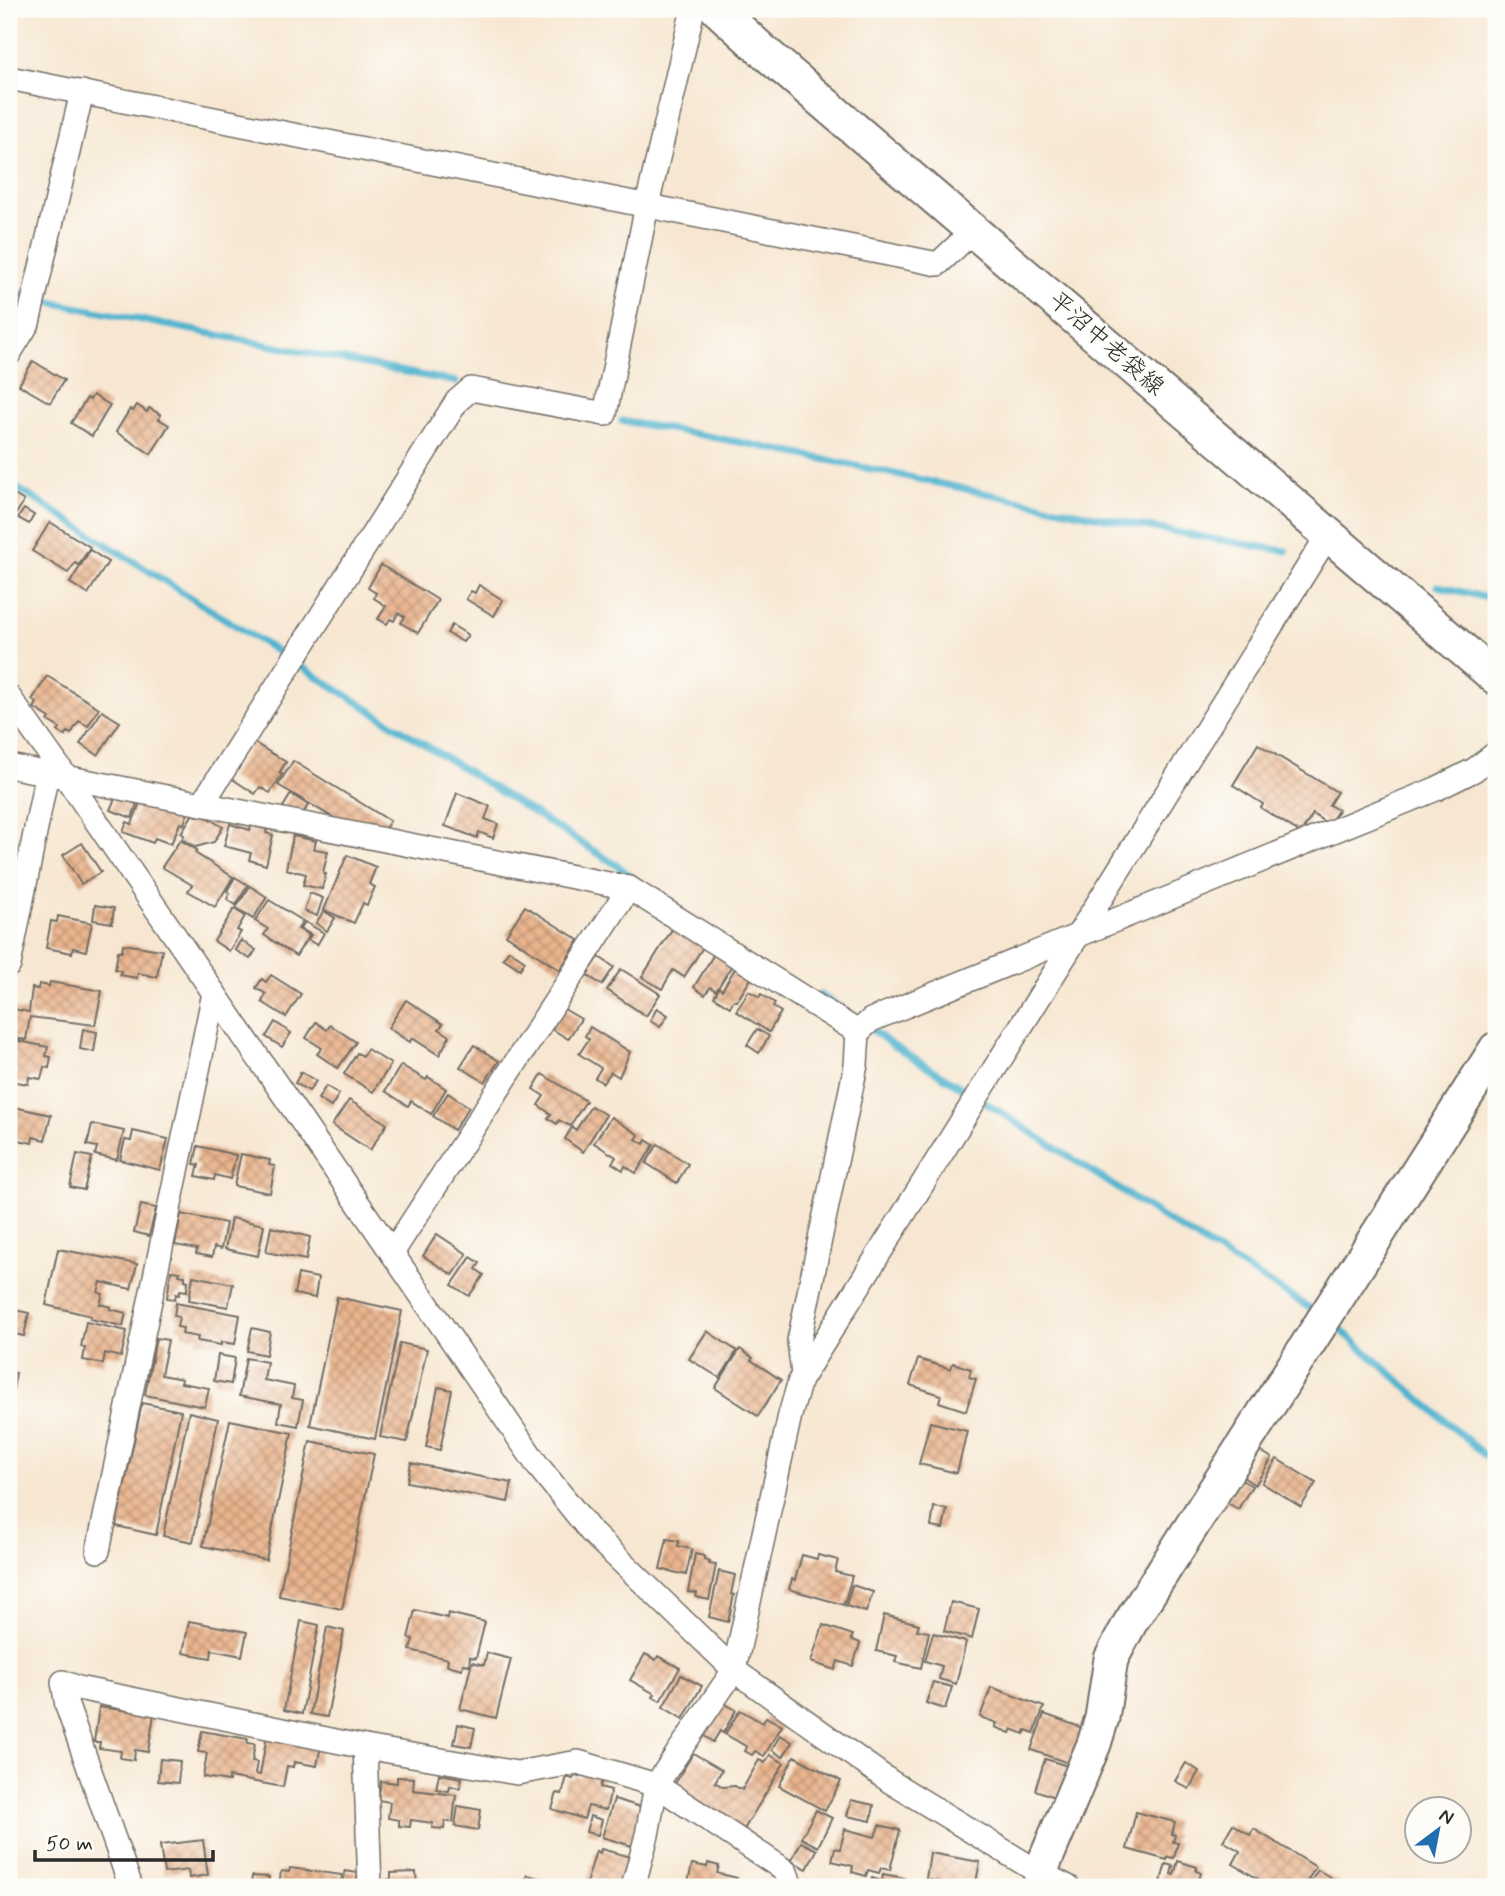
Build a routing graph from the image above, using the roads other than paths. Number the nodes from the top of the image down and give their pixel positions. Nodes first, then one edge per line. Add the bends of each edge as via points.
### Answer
1 (693, 9) edge
2 (717, 9) edge
3 (9, 78) edge
4 (82, 92) junction
5 (647, 205) junction
6 (974, 230) junction
7 (9, 354) edge
8 (1328, 535) junction
9 (1496, 678) edge
10 (9, 697) edge
11 (1496, 753) edge
12 (9, 766) edge
13 (57, 775) junction
14 (202, 804) junction
15 (629, 888) junction
16 (1081, 933) junction
17 (9, 965) edge
18 (214, 993) junction
19 (858, 1032) junction
20 (1496, 1049) edge
21 (392, 1253) junction
22 (803, 1374) junction
23 (98, 1551) dead end
24 (734, 1670) junction
25 (365, 1747) junction
26 (656, 1785) junction
27 (1048, 1882) edge
28 (131, 1887) edge
29 (370, 1887) edge
30 (632, 1887) edge
31 (791, 1887) edge

1 - 5 street
2 - 6 main road, 平沼中老袋線
3 - 4 street
4 - 5 street
4 - 7 street via 28,323
5 - 6 street via 937,264
5 - 14 street via 605,414 471,389 457,401
6 - 8 main road, 平沼中老袋線
8 - 9 main road, 平沼中老袋線
8 - 16 street
10 - 13 street
11 - 16 street via 1436,789
12 - 13 street
13 - 14 street
13 - 17 street
13 - 18 street
14 - 15 street
15 - 19 street
15 - 21 street
16 - 19 street via 872,1020
16 - 22 street
18 - 21 street
18 - 23 street
19 - 22 street via 856,1065 799,1341
20 - 27 main road via 1130,1623 1111,1659 1102,1718
21 - 24 street via 538,1466 592,1533
22 - 24 street
24 - 26 street
24 - 27 street via 891,1782
25 - 26 street via 517,1773 578,1762
25 - 28 street via 64,1682 67,1706
25 - 29 street
26 - 30 street
26 - 31 street via 760,1852 786,1872

